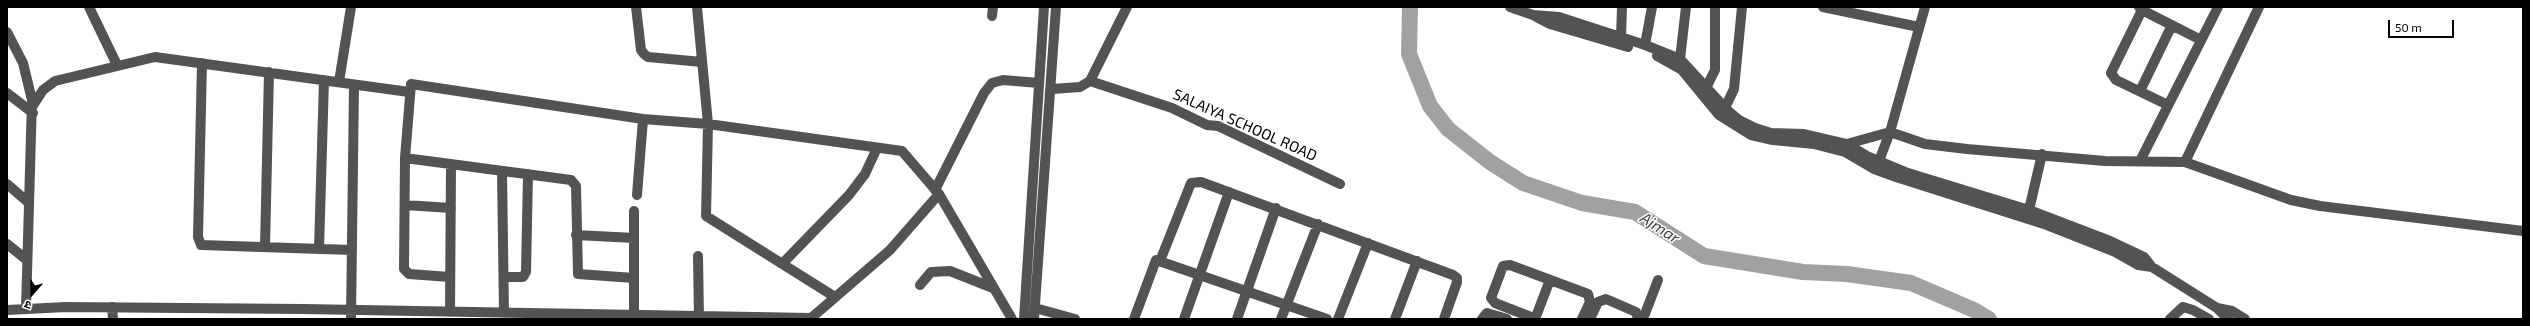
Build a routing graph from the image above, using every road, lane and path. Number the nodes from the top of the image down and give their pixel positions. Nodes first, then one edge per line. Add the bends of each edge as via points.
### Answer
1 (89, 7) edge
2 (351, 7) edge
3 (636, 7) edge
4 (697, 7) edge
5 (1044, 7) edge
6 (1056, 7) edge
7 (1126, 7) edge
8 (1510, 7) edge
9 (1622, 7) edge
10 (1652, 7) edge
11 (1686, 7) edge
12 (1715, 7) edge
13 (1742, 7) edge
14 (1823, 7) edge
15 (1925, 7) edge
16 (2218, 7) edge
17 (2259, 7) edge
18 (2140, 9) edge
19 (1533, 15) junction
20 (2172, 25) junction
21 (1919, 27) junction
22 (7, 32) edge
23 (1621, 38) junction
24 (2201, 40) junction
25 (1645, 45) junction
26 (1680, 59) junction
27 (702, 62) junction
28 (202, 63) junction
29 (117, 65) junction
30 (1040, 68) junction
31 (1053, 69) junction
32 (269, 72) junction
33 (324, 80) junction
34 (1090, 81) junction
35 (339, 82) junction
36 (1039, 82) junction
37 (354, 85) junction
38 (1706, 88) junction
39 (1052, 89) junction
40 (2140, 91) junction
41 (410, 92) junction
42 (7, 93) edge
43 (2168, 105) junction
44 (32, 110) junction
45 (1723, 112) junction
46 (642, 119) junction
47 (708, 124) junction
48 (1890, 132) junction
49 (877, 148) junction
50 (1846, 148) junction
51 (2042, 154) junction
52 (405, 158) junction
53 (1879, 161) junction
54 (2140, 161) junction
55 (2185, 162) junction
56 (451, 164) junction
57 (502, 171) junction
58 (528, 174) junction
59 (7, 184) edge
60 (1340, 184) dead end
61 (937, 192) junction
62 (1229, 192) junction
63 (637, 194) dead end
64 (29, 203) junction
65 (405, 205) junction
66 (451, 208) junction
67 (1276, 208) junction
68 (2029, 210) junction
69 (634, 211) dead end
70 (2048, 221) junction
71 (1318, 224) junction
72 (2523, 231) edge
73 (576, 236) junction
74 (634, 238) junction
75 (1368, 243) junction
76 (7, 244) edge
77 (264, 247) junction
78 (319, 249) junction
79 (352, 250) junction
80 (698, 256) dead end
81 (27, 260) junction
82 (1160, 261) junction
83 (1418, 261) junction
84 (782, 264) junction
85 (1201, 275) junction
86 (450, 277) junction
87 (504, 277) junction
88 (634, 278) junction
89 (1550, 280) junction
90 (1658, 280) dead end
91 (920, 285) dead end
92 (993, 288) junction
93 (1248, 291) junction
94 (835, 297) junction
95 (1286, 304) junction
96 (112, 307) junction
97 (1035, 308) junction
98 (2217, 308) junction
99 (7, 310) edge
100 (450, 312) junction
101 (26, 313) edge
102 (197, 314) edge
103 (351, 314) edge
104 (273, 315) edge
105 (502, 315) edge
106 (634, 315) junction
107 (429, 316) edge
108 (583, 317) edge
109 (699, 318) edge
110 (113, 319) edge
111 (811, 319) edge
112 (1012, 319) edge
113 (1024, 319) edge
114 (1034, 319) edge
115 (1075, 319) edge
116 (1134, 319) edge
117 (1184, 319) edge
118 (1237, 319) edge
119 (1281, 319) edge
120 (1327, 319) edge
121 (1338, 319) edge
122 (1395, 319) edge
123 (1444, 319) edge
124 (1482, 319) edge
125 (1507, 319) edge
126 (1536, 319) edge
127 (1582, 319) edge
128 (1590, 319) edge
129 (1638, 319) edge
130 (1643, 319) edge
131 (2170, 319) edge
132 (2209, 319) edge
133 (2228, 319) edge
134 (2245, 319) edge

1 - 29 street
2 - 35 street
3 - 27 street via 641,50 644,54 648,57
4 - 27 street
5 - 30 street
6 - 31 street
7 - 34 street
8 - 19 street
9 - 23 street
10 - 25 street
11 - 26 street
12 - 38 street via 1715,70
13 - 45 street via 1734,89
14 - 21 street
15 - 21 street
16 - 24 street
17 - 55 street
18 - 20 street
18 - 40 street via 2111,73 2116,80
19 - 23 street via 1559,17
19 - 45 street via 1550,24 1664,60 1682,70
20 - 24 street
20 - 40 street
21 - 48 street
22 - 44 street via 23,63 29,82
23 - 25 street
24 - 43 street
25 - 26 street
26 - 38 street
27 - 47 street
28 - 29 street via 155,57
28 - 32 street
28 - 77 street via 199,242 204,246
29 - 44 street via 48,84
30 - 31 street
30 - 36 street
31 - 39 street
32 - 33 street
32 - 77 street
33 - 35 street
33 - 78 street
34 - 39 street via 1080,87
34 - 60 street, SALAIYA SCHOOL ROAD via 1172,108 1207,125 1218,126
35 - 37 street
36 - 61 street via 1003,80 992,83 984,93
36 - 113 street
37 - 41 street
37 - 79 street
38 - 45 street
39 - 97 street
40 - 43 street
41 - 46 street via 411,84 414,83
41 - 52 street
42 - 44 street
43 - 54 street
44 - 64 street
45 - 50 street via 1766,132 1804,134
46 - 47 street
46 - 63 street
47 - 49 street
47 - 84 street via 706,216
48 - 50 street
48 - 51 street via 1925,144
48 - 53 street
49 - 61 street via 902,151
49 - 84 street via 865,174 849,195
50 - 53 street
50 - 70 street via 1874,169 1896,177
51 - 54 street via 2105,161
51 - 68 street
52 - 56 street
52 - 65 street
53 - 68 street via 1914,175
54 - 55 street
55 - 72 street via 2291,200 2320,206
56 - 57 street
56 - 66 street
57 - 58 street
57 - 87 street
58 - 73 street via 574,182
58 - 87 street via 526,272 523,277
59 - 64 street
61 - 92 street
61 - 94 street via 890,250
62 - 67 street
62 - 82 street via 1200,182 1191,182
62 - 85 street
64 - 81 street
65 - 66 street
65 - 86 street via 404,269 410,274
66 - 86 street
67 - 71 street
67 - 93 street
68 - 70 street
69 - 74 street
70 - 98 street via 2138,264 2152,267
71 - 75 street
71 - 95 street
73 - 74 street
73 - 88 street via 578,274
74 - 88 street
75 - 83 street
75 - 121 street
76 - 81 street
77 - 78 street
78 - 79 street
79 - 103 street
80 - 109 street
81 - 101 street
82 - 85 street
82 - 116 street via 1156,260
83 - 122 street
83 - 123 street via 1457,278
84 - 94 street
85 - 93 street
85 - 117 street
86 - 100 street
87 - 105 street
88 - 106 street
89 - 126 street
89 - 126 street via 1506,265 1503,266 1492,292 1491,298 1495,303
89 - 127 street via 1588,294 1590,302
90 - 130 street
91 - 92 street via 932,272 950,271
92 - 112 street
93 - 95 street
93 - 118 street
94 - 111 street
95 - 119 street
95 - 120 street
96 - 101 street
96 - 102 street
96 - 110 street
97 - 114 street
97 - 115 street
98 - 133 street
98 - 134 street via 2232,311
99 - 101 street
100 - 105 street
100 - 107 street
102 - 104 street
103 - 104 street
103 - 107 street
105 - 108 street
106 - 108 street
106 - 109 street
109 - 111 street
124 - 125 street via 1487,313
128 - 129 street via 1598,302 1606,299 1636,312
131 - 132 street via 2183,307

